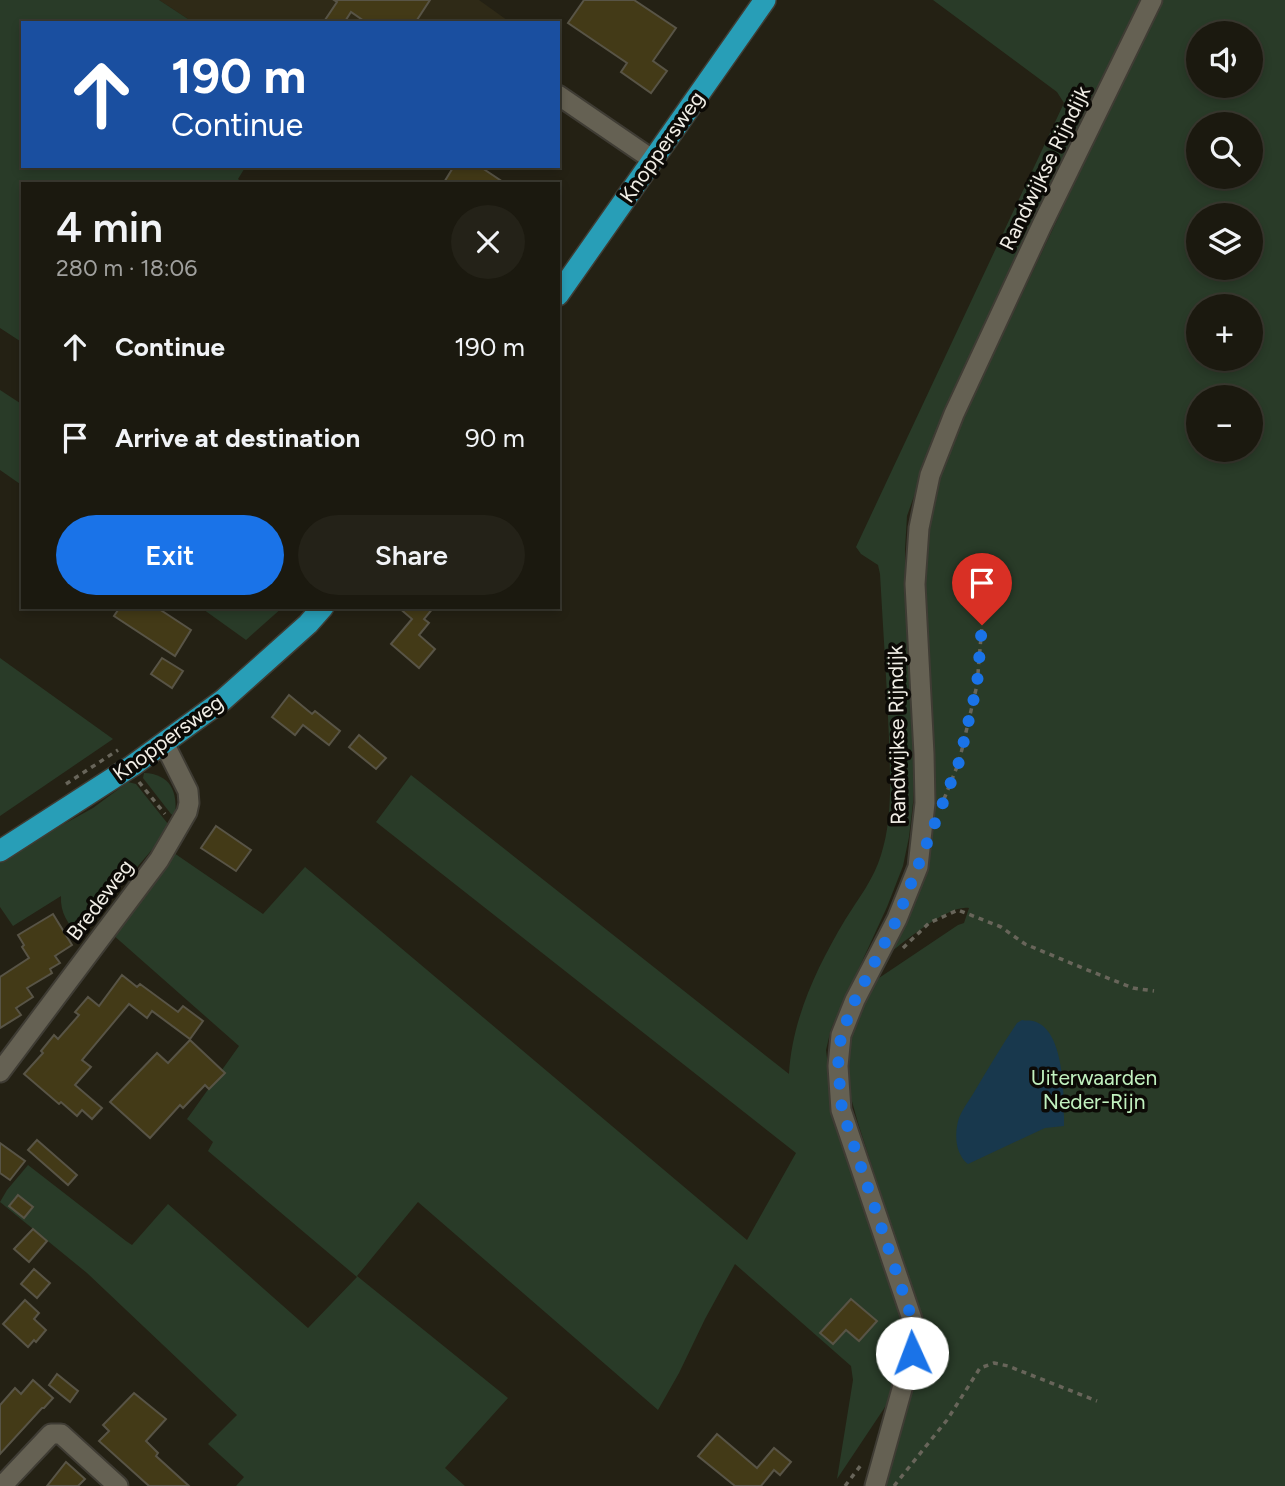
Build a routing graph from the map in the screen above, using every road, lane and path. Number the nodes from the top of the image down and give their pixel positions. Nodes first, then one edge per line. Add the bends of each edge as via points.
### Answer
1 (765, 0) edge
2 (1152, 0) edge
3 (560, 96) edge
4 (653, 160) junction
5 (560, 292) edge
6 (321, 609) edge
7 (982, 625) dead end
8 (164, 743) junction
9 (132, 766) junction
10 (941, 808) dead end
11 (178, 829) junction
12 (0, 851) edge
13 (899, 952) dead end
14 (1154, 991) dead end
15 (0, 1072) edge
16 (1097, 1401) dead end
17 (2, 1486) edge
18 (118, 1486) edge
19 (875, 1486) edge
20 (894, 1486) edge

1 - 4 main road, Knoppersweg
2 - 19 street, Randwijkse Rijndijk via 954,414 930,475 919,528 915,584 925,803 918,867 855,1000 841,1035 838,1066 842,1110 912,1319 912,1353
3 - 4 street
4 - 5 main road, Knoppersweg
6 - 8 main road, Knoppersweg via 223,700
7 - 10 path via 977,685 959,762
8 - 9 main road, Knoppersweg
8 - 11 street, Bredeweg via 188,791 187,812
9 - 11 path via 136,778
9 - 12 main road, Knoppersweg
11 - 15 street, Bredeweg
13 - 14 path via 929,923 958,910 1073,964 1133,988
16 - 20 path via 1008,1366 994,1363 980,1368 947,1420
17 - 18 street via 51,1434 61,1434

